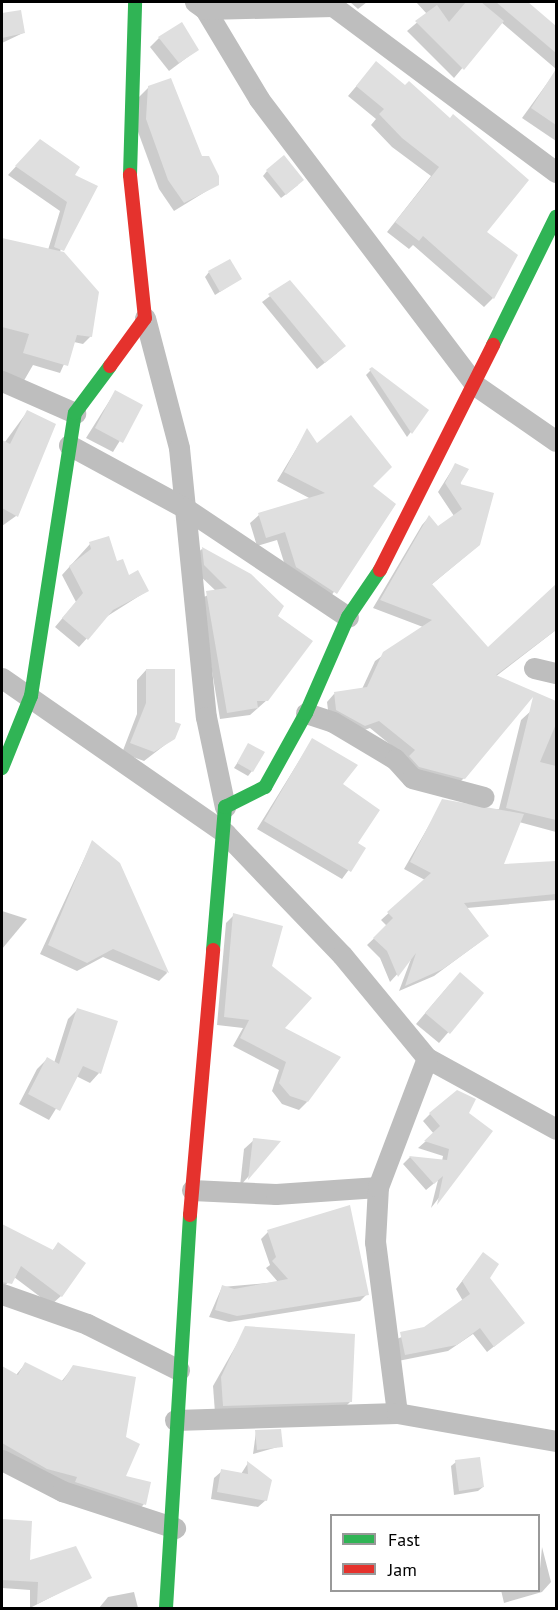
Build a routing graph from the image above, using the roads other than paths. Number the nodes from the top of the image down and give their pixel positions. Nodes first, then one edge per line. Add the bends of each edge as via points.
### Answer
1 (135, 2) edge
2 (200, 5) edge
3 (556, 172) edge
4 (556, 217) edge
5 (145, 318) junction
6 (2, 381) edge
7 (475, 385) junction
8 (75, 414) junction
9 (556, 441) edge
10 (69, 445) junction
11 (185, 508) junction
12 (348, 617) junction
13 (534, 668) dead end
14 (556, 672) edge
15 (2, 678) edge
16 (31, 696) junction
17 (306, 713) junction
18 (2, 768) edge
19 (484, 797) dead end
20 (225, 807) junction
21 (225, 833) junction
22 (427, 1058) junction
23 (556, 1130) edge
24 (378, 1187) junction
25 (192, 1190) junction
26 (2, 1294) edge
27 (179, 1370) junction
28 (398, 1413) junction
29 (175, 1420) junction
30 (556, 1441) edge
31 (2, 1460) edge
32 (175, 1528) junction
33 (165, 1608) edge

1 - 5 street via 127,148
2 - 3 street via 333,6
2 - 7 street via 258,99
4 - 7 street
5 - 8 street
5 - 11 street via 172,415
6 - 8 street
7 - 9 street
7 - 12 street via 393,550
8 - 10 street
10 - 11 street
10 - 16 street
11 - 12 street
11 - 20 street via 205,706
12 - 17 street
13 - 14 street
15 - 16 street
16 - 18 street
16 - 21 street
17 - 19 street via 333,722 395,759 412,778
17 - 20 street via 265,787
20 - 21 street
21 - 22 street via 342,955
21 - 25 street
22 - 23 street
22 - 24 street
24 - 25 street via 276,1194
24 - 28 street via 375,1242
25 - 27 street
26 - 27 street via 87,1324
27 - 29 street
28 - 29 street
28 - 30 street
29 - 32 street
31 - 32 street via 62,1491
32 - 33 street

